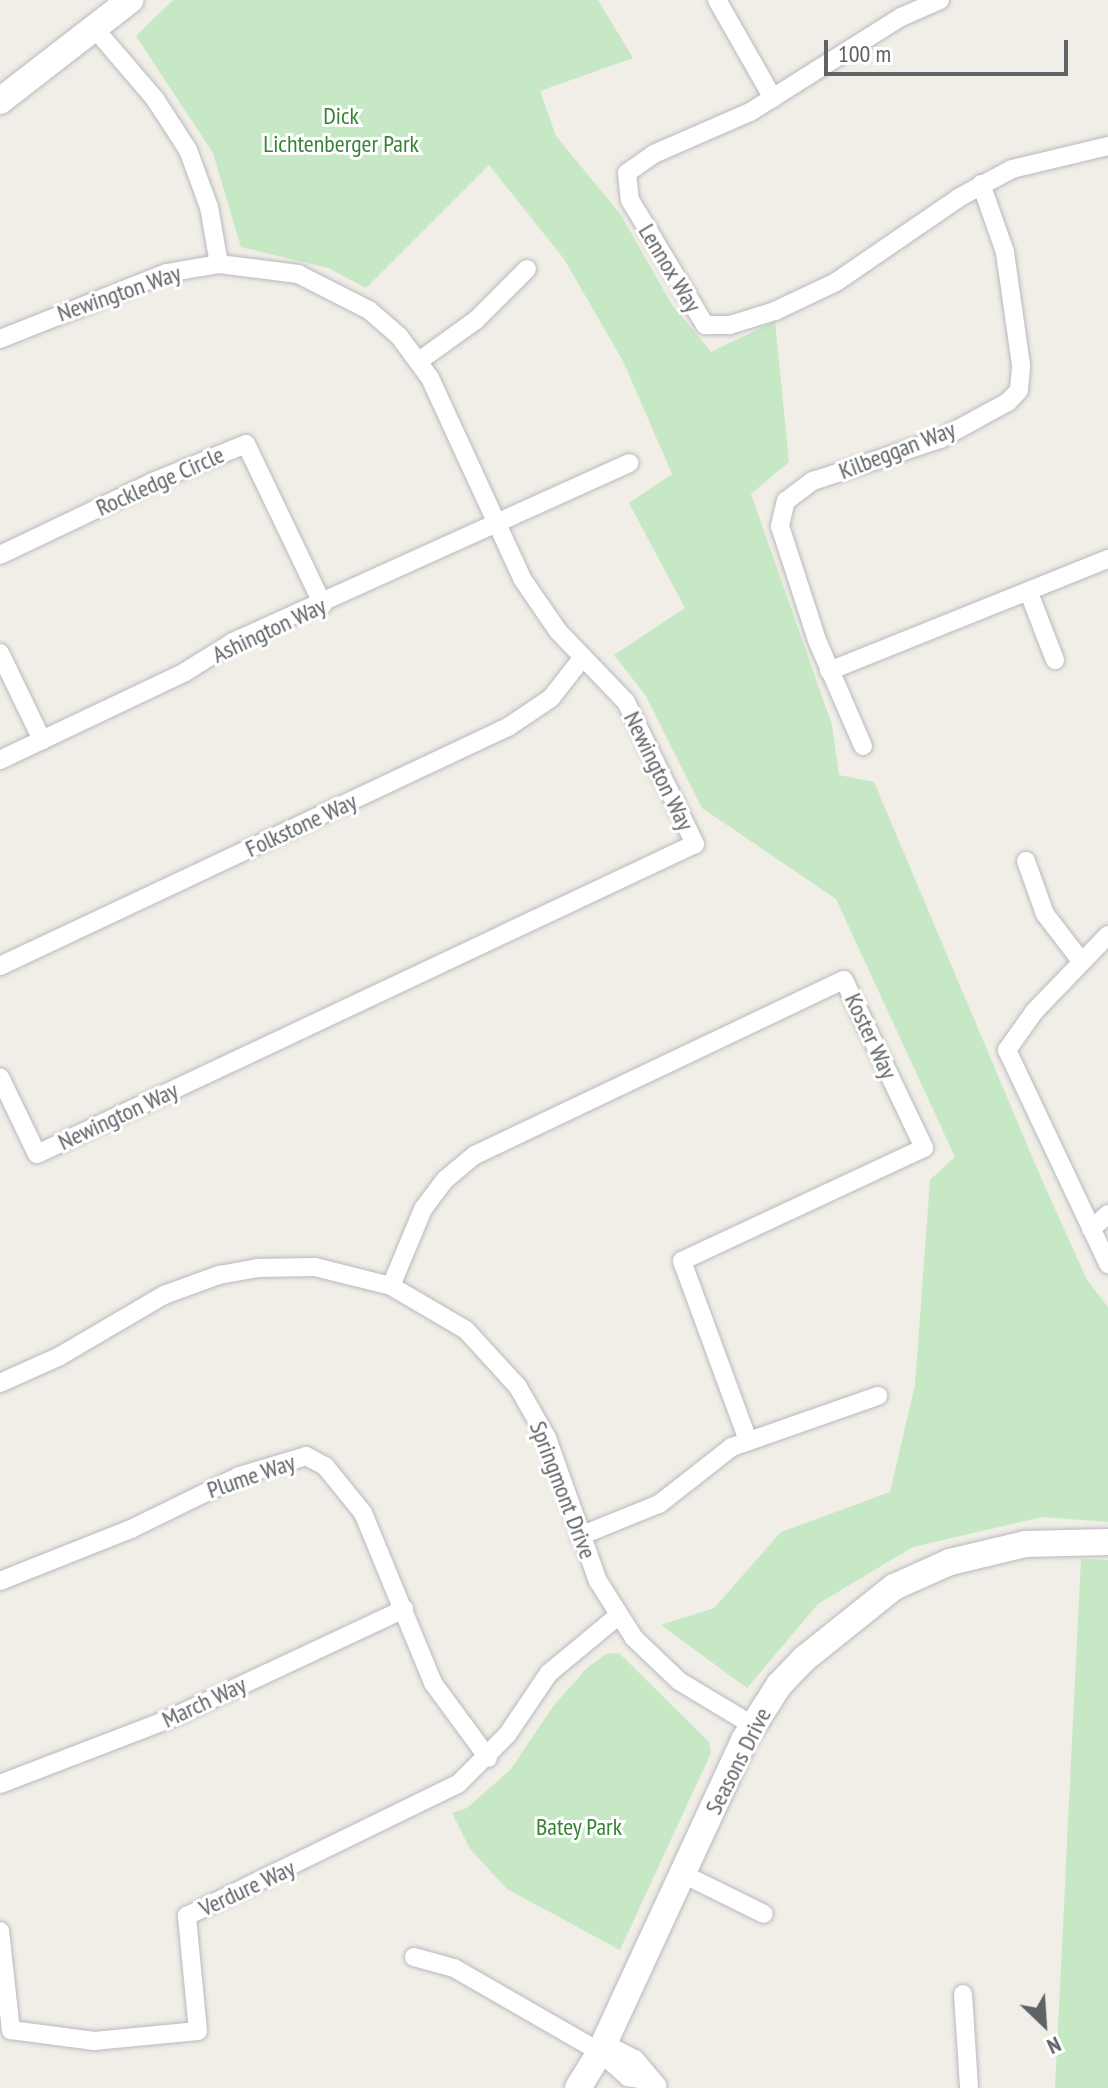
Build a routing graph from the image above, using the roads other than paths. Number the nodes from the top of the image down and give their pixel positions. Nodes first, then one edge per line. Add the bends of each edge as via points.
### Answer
1 (130, 0) edge
2 (717, 0) edge
3 (940, 0) edge
4 (96, 30) junction
5 (773, 98) junction
6 (0, 101) edge
7 (1108, 146) edge
8 (981, 184) junction
9 (219, 264) junction
10 (527, 269) dead end
11 (0, 339) edge
12 (419, 361) junction
13 (629, 463) dead end
14 (497, 523) junction
15 (0, 555) edge
16 (1108, 559) edge
17 (1029, 593) junction
18 (323, 605) junction
19 (0, 653) edge
20 (583, 657) junction
21 (1055, 660) dead end
22 (829, 671) junction
23 (42, 740) junction
24 (863, 746) dead end
25 (0, 760) edge
26 (1026, 861) dead end
27 (1108, 935) edge
28 (1081, 961) junction
29 (0, 966) edge
30 (0, 1077) edge
31 (1108, 1214) edge
32 (1091, 1229) junction
33 (1108, 1264) edge
34 (391, 1286) junction
35 (0, 1383) edge
36 (878, 1396) dead end
37 (748, 1440) junction
38 (580, 1536) junction
39 (1108, 1542) edge
40 (0, 1581) edge
41 (404, 1609) junction
42 (618, 1616) junction
43 (752, 1725) junction
44 (488, 1758) junction
45 (0, 1784) edge
46 (683, 1874) junction
47 (764, 1914) dead end
48 (0, 1931) edge
49 (414, 1957) dead end
50 (963, 1994) dead end
51 (600, 2052) junction
52 (655, 2085) edge
53 (578, 2088) edge
54 (969, 2088) edge

1 - 4 street
2 - 5 street
3 - 5 street, Lennox Way via 901,17
4 - 6 street
4 - 9 street via 155,99 188,150 209,207
5 - 8 street, Lennox Way via 654,154 627,173 624,183 637,214 705,325 730,325 775,311 836,282
7 - 8 street, Lennox Way via 1049,157
8 - 22 street, Kilbeggan Way via 1005,252 1021,365 1019,390 1008,402 940,439 813,481 786,501 780,526
9 - 11 street, Newington Way via 167,273
9 - 12 street, Newington Way via 259,266 317,280 369,310
10 - 12 street via 476,320
12 - 14 street, Newington Way
13 - 14 street, Ashington Way
14 - 18 street, Ashington Way
14 - 20 street, Newington Way via 538,604
15 - 18 street, Rockledge Circle via 246,444
16 - 17 street
17 - 21 street
17 - 22 street
18 - 23 street, Ashington Way via 233,642 185,672
19 - 23 street
20 - 29 street, Folkstone Way via 551,698 508,727
20 - 30 street, Newington Way via 636,718 695,844 37,1154
22 - 24 street
23 - 25 street, Ashington Way
26 - 28 street via 1045,914
27 - 28 street
28 - 32 street via 1007,1050
31 - 32 street
32 - 33 street
34 - 35 street, Springmont Drive via 315,1267 276,1266 219,1275 164,1295 60,1356
34 - 37 street, Koster Way via 433,1193 475,1155 844,980 924,1148 682,1261
34 - 38 street, Springmont Drive via 466,1330 518,1387 547,1438
36 - 37 street
37 - 38 street via 718,1455 659,1504
38 - 42 street, Springmont Drive
39 - 43 street, Seasons Drive via 1064,1540 988,1551 894,1587 804,1659
40 - 41 street, Plume Way via 131,1529 228,1480 306,1456 325,1466 363,1513
41 - 44 street, Plume Way via 442,1700
41 - 45 street, March Way via 167,1720
42 - 43 street, Springmont Drive via 679,1681
42 - 44 street, Verdure Way via 549,1673
43 - 46 street, Seasons Drive
44 - 48 street, Verdure Way via 425,1804 187,1916 198,2031 94,2041 11,2030
46 - 47 street
46 - 51 street, Seasons Drive
49 - 51 street via 454,1968
50 - 54 street
51 - 52 street via 615,2049 635,2059
51 - 53 street, Seasons Drive

